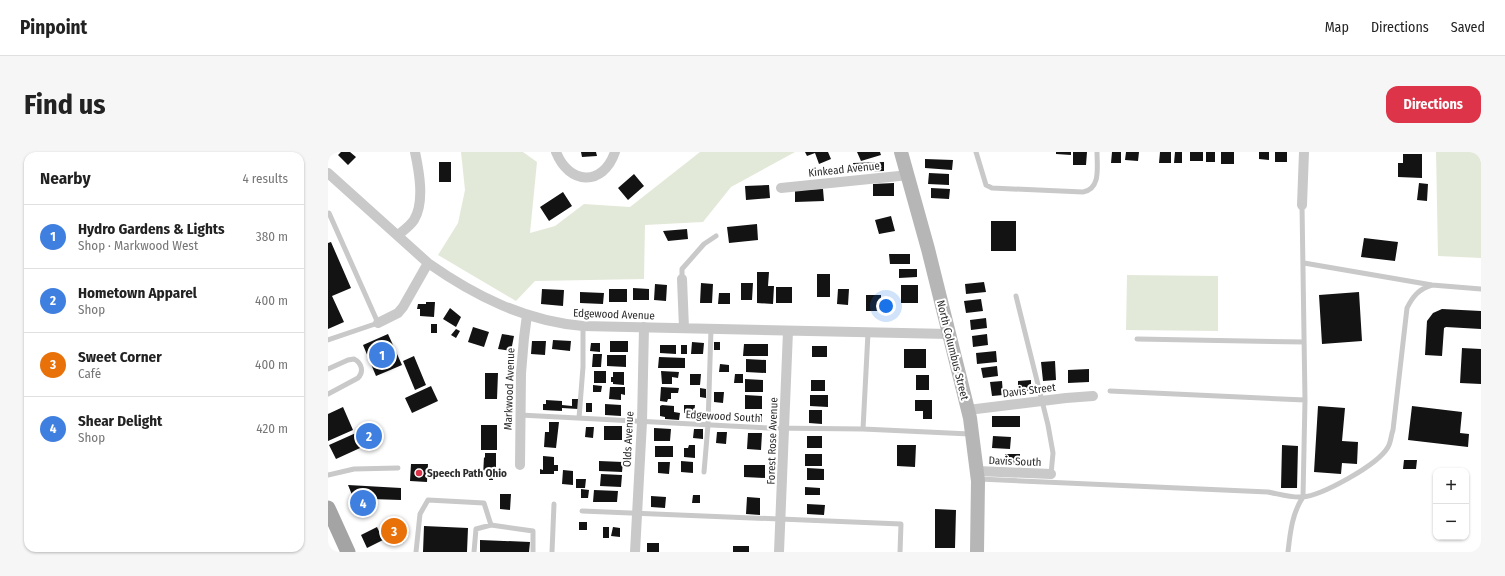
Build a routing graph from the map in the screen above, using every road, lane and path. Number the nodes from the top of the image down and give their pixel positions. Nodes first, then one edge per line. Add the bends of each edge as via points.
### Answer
1 (415, 152) edge
2 (556, 152) edge
3 (615, 152) edge
4 (901, 152) edge
5 (976, 152) edge
6 (1098, 152) edge
7 (1304, 152) edge
8 (328, 173) edge
9 (909, 175) junction
10 (781, 188) dead end
11 (1302, 205) joint
12 (328, 212) edge
13 (398, 235) junction
14 (716, 236) dead end
15 (428, 263) junction
16 (1304, 263) junction
17 (682, 279) joint
18 (1432, 285) junction
19 (1481, 289) edge
20 (1016, 296) dead end
21 (528, 315) junction
22 (378, 323) junction
23 (583, 326) junction
24 (644, 327) junction
25 (684, 328) junction
26 (711, 329) junction
27 (788, 331) junction
28 (868, 333) junction
29 (949, 334) junction
30 (1137, 339) dead end
31 (328, 340) edge
32 (1304, 342) junction
33 (328, 369) edge
34 (1110, 391) dead end
35 (328, 394) edge
36 (1093, 396) dead end
37 (1305, 400) junction
38 (1042, 401) junction
39 (968, 410) junction
40 (520, 415) junction
41 (579, 418) junction
42 (642, 422) junction
43 (708, 425) junction
44 (785, 428) junction
45 (863, 429) junction
46 (973, 434) junction
47 (520, 465) dead end
48 (398, 468) dead end
49 (704, 472) dead end
50 (1051, 474) joint
51 (328, 475) edge
52 (978, 475) junction
53 (1303, 497) junction
54 (554, 504) dead end
55 (582, 511) dead end
56 (636, 514) junction
57 (330, 516) edge
58 (781, 518) junction
59 (491, 525) junction
60 (348, 552) edge
61 (416, 552) edge
62 (474, 552) edge
63 (533, 552) edge
64 (552, 552) edge
65 (635, 552) edge
66 (779, 552) edge
67 (900, 552) edge
68 (977, 552) edge
69 (1288, 552) edge

1 - 13 street via 419,176 418,209 408,227
2 - 3 street via 567,170 586,178 604,171
4 - 9 main road, North Columbus Street
5 - 6 lane via 986,185 992,188 1083,192 1089,191 1096,182
7 - 11 street
8 - 13 street, Edgewood Avenue
9 - 10 street, Kinkead Avenue
9 - 29 main road, North Columbus Street
11 - 16 lane
12 - 22 lane
13 - 15 street, Edgewood Avenue
14 - 17 lane via 704,244 682,269
15 - 21 street, Edgewood Avenue via 472,291
15 - 22 street via 403,307 391,318
16 - 18 lane
16 - 32 lane
17 - 25 street
18 - 19 lane
18 - 53 lane via 1418,291 1407,308 1394,422 1388,448 1361,472 1326,490
20 - 38 lane
21 - 23 street, Edgewood Avenue via 551,322
21 - 40 street, Markwood Avenue via 523,345
22 - 31 lane
23 - 24 street, Edgewood Avenue
23 - 41 lane
24 - 25 street, Edgewood Avenue
24 - 42 street, Olds Avenue
25 - 26 street, Edgewood Avenue
26 - 27 street, Edgewood Avenue
26 - 43 lane
27 - 28 street, Edgewood Avenue
27 - 44 street, Forest Rose Avenue
28 - 29 street, Edgewood Avenue
28 - 45 lane
29 - 39 main road, North Columbus Street
30 - 32 lane
32 - 37 lane
33 - 35 lane via 354,360 360,363 362,370 358,378
34 - 37 lane
36 - 38 street, Davis Street
37 - 53 lane
38 - 39 street, Davis Street
38 - 50 lane via 1052,453
39 - 46 main road, North Columbus Street
40 - 41 lane, Edgewood South
40 - 47 street, Markwood Avenue
41 - 42 lane, Edgewood South
42 - 43 lane, Edgewood South
42 - 56 street, Olds Avenue
43 - 44 lane, Edgewood South
43 - 49 lane
44 - 45 lane, Edgewood South
44 - 58 street, Forest Rose Avenue
45 - 46 lane, Edgewood South
46 - 52 main road, North Columbus Street
48 - 51 lane via 354,469
50 - 52 street, Davis South
52 - 53 lane via 1268,492
52 - 68 main road, North Columbus Street
53 - 69 lane via 1297,505
54 - 64 lane
55 - 56 lane
56 - 58 lane
56 - 65 street, Olds Avenue
57 - 60 main road
58 - 66 street, Forest Rose Avenue
58 - 67 lane via 902,524
59 - 61 lane via 484,503 428,500 420,514
59 - 62 lane via 476,530
59 - 63 lane via 533,531

